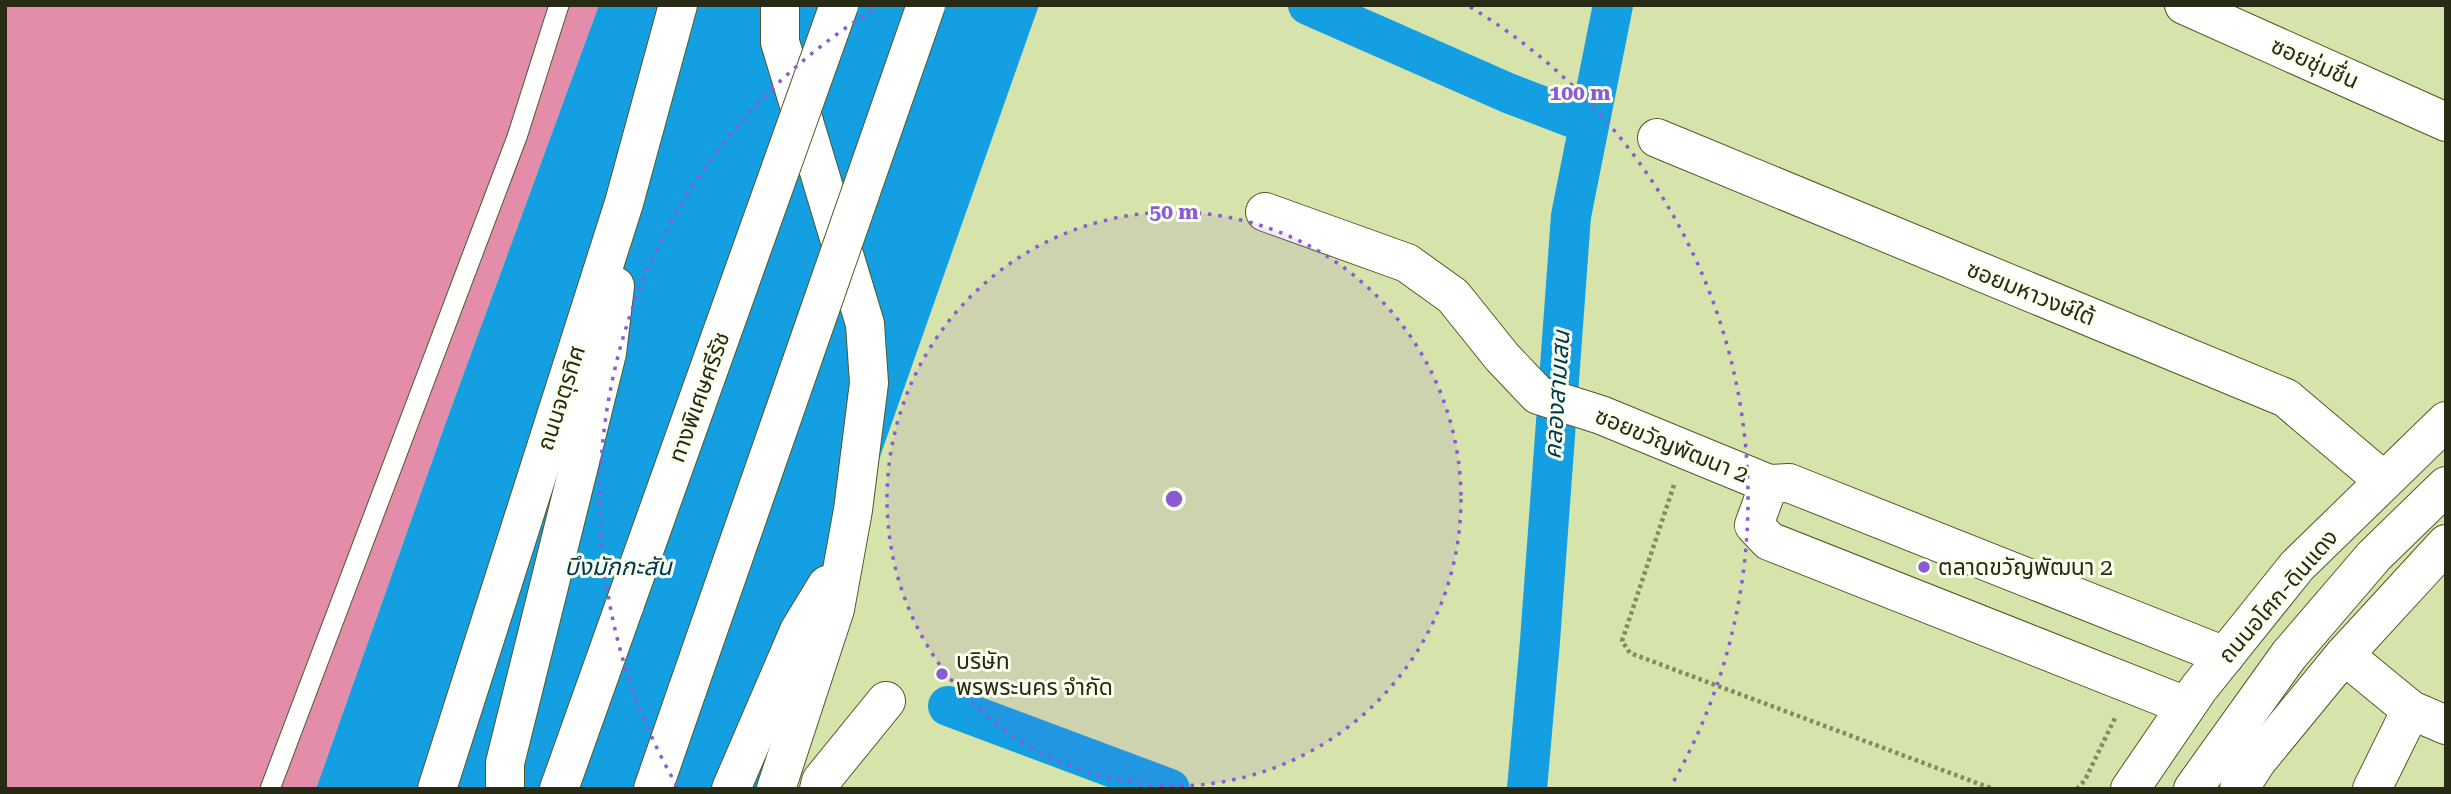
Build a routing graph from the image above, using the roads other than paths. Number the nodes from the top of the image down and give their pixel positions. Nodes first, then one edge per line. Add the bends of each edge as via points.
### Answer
1 (559, 5) edge
2 (678, 5) edge
3 (780, 5) edge
4 (839, 5) edge
5 (926, 5) edge
6 (2184, 5) edge
7 (2446, 122) edge
8 (1657, 138) dead end
9 (624, 203) junction
10 (1265, 212) dead end
11 (2446, 421) edge
12 (2384, 481) junction
13 (1769, 484) junction
14 (2446, 486) edge
15 (2446, 544) edge
16 (845, 557) junction
17 (2344, 655) junction
18 (2225, 656) junction
19 (886, 701) dead end
20 (2186, 706) junction
21 (2411, 710) junction
22 (2446, 725) edge
23 (2197, 781) edge
24 (270, 789) edge
25 (437, 789) edge
26 (505, 789) edge
27 (559, 789) edge
28 (653, 789) edge
29 (731, 789) edge
30 (776, 789) edge
31 (819, 789) edge
32 (2130, 789) edge
33 (2239, 789) edge
34 (2372, 789) edge

1 - 24 lane via 517,137
2 - 9 main road, ถนนจตุรทิศ
3 - 16 main road, bridge via 780,42 865,324 869,383
4 - 27 main road, ทางพิเศษศรีรัช, bridge
5 - 28 main road, bridge
6 - 7 main road, ซอยชุ่มชื่น
8 - 12 main road, ซอยมหาวงษ์ใต้ via 2286,398
9 - 25 main road, ถนนจตุรทิศ
9 - 26 main road via 607,352 505,763
10 - 13 main road, ซอยขวัญพัฒนา 2 via 1407,263 1453,296 1538,396 1601,415
11 - 12 main road, ถนนอโศก-ดินแดง
12 - 18 main road, ถนนอโศก-ดินแดง via 2297,566
13 - 18 main road, ซอยขวัญพัฒนา 2 via 1788,483
13 - 20 main road, ซอยขวัญพัฒนา 2 via 1754,525 1769,541
14 - 23 main road, ถนนอโศก-ดินแดง via 2374,556 2289,655
15 - 17 main road
16 - 29 main road via 800,631
16 - 30 main road via 835,609
17 - 21 main road
17 - 33 main road
18 - 20 main road, ถนนอโศก-ดินแดง
19 - 31 main road
20 - 32 main road, ถนนอโศก-ดินแดง
21 - 22 main road
21 - 34 main road

